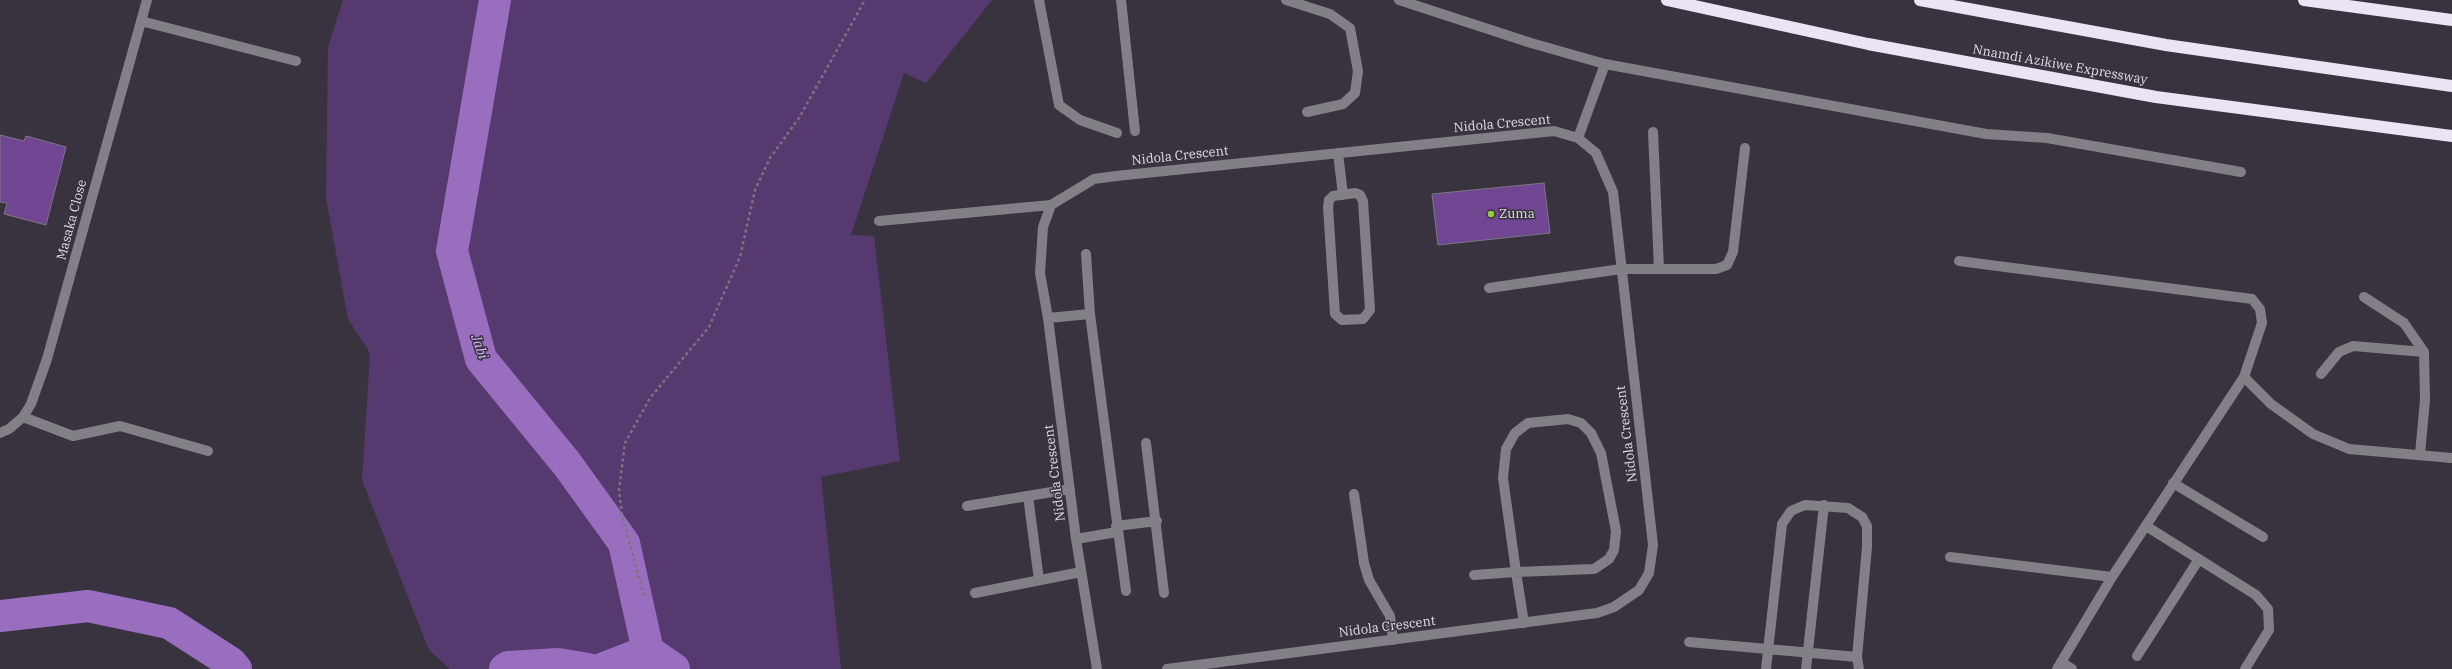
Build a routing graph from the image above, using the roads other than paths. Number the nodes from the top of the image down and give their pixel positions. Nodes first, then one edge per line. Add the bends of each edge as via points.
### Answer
1 (147, 0) edge
2 (1040, 0) edge
3 (1121, 0) edge
4 (1286, 0) edge
5 (1399, 0) edge
6 (1667, 0) edge
7 (1920, 0) edge
8 (2304, 0) edge
9 (2452, 20) edge
10 (141, 21) junction
11 (296, 61) dead end
12 (1605, 64) junction
13 (2452, 86) edge
14 (1307, 112) dead end
15 (1135, 131) dead end
16 (1653, 132) dead end
17 (1117, 133) dead end
18 (2452, 136) edge
19 (1578, 138) junction
20 (1745, 148) dead end
21 (1338, 153) junction
22 (2241, 172) dead end
23 (1343, 194) junction
24 (1051, 205) junction
25 (879, 221) dead end
26 (1086, 254) dead end
27 (1959, 260) dead end
28 (1622, 269) junction
29 (1660, 269) junction
30 (1489, 288) dead end
31 (2364, 297) dead end
32 (1090, 314) junction
33 (1048, 318) junction
34 (2424, 352) junction
35 (2322, 374) dead end
36 (2244, 377) junction
37 (23, 417) junction
38 (0, 433) edge
39 (1146, 443) dead end
40 (208, 451) dead end
41 (2420, 454) junction
42 (2452, 458) edge
43 (2173, 483) junction
44 (1070, 489) junction
45 (1354, 494) dead end
46 (1028, 496) junction
47 (1824, 505) junction
48 (967, 506) dead end
49 (1157, 521) junction
50 (2146, 526) junction
51 (1117, 529) junction
52 (2263, 537) dead end
53 (1076, 539) junction
54 (1950, 557) dead end
55 (2199, 559) junction
56 (1081, 572) junction
57 (1516, 572) junction
58 (1474, 574) dead end
59 (2112, 577) junction
60 (1039, 580) junction
61 (1126, 591) dead end
62 (975, 593) dead end
63 (1164, 594) dead end
64 (1524, 623) junction
65 (1393, 640) junction
66 (1689, 642) dead end
67 (1767, 650) junction
68 (1807, 653) junction
69 (2137, 656) dead end
70 (1856, 657) junction
71 (2059, 666) edge
72 (1097, 669) edge
73 (1167, 669) edge
74 (1766, 669) edge
75 (1806, 669) edge
76 (1859, 669) edge
77 (2072, 669) edge
78 (2245, 669) edge

1 - 10 street, Masaka Close
2 - 17 street via 1059,105 1080,120
3 - 15 street
4 - 14 street via 1330,14 1350,28 1352,35 1358,71 1355,93 1342,104
5 - 12 street
6 - 18 highway, Nnamdi Azikiwe Expressway via 1868,44 2156,97
7 - 13 highway via 2166,45
8 - 9 highway
10 - 11 street
10 - 37 street, Masaka Close via 47,359 31,404
12 - 19 street
12 - 22 street via 1986,134 2047,138
16 - 29 street
19 - 21 street, Nidola Crescent via 1554,131
19 - 28 street, Nidola Crescent via 1596,153 1613,192
20 - 29 street via 1733,252 1727,265 1716,269
21 - 23 street
21 - 24 street, Nidola Crescent via 1094,180
23 - 23 street via 1329,200 1328,207 1335,314 1342,320 1363,319 1370,310 1363,201 1360,195 1355,193
24 - 25 street
24 - 33 street, Nidola Crescent via 1043,227 1040,274
26 - 32 street
27 - 36 street via 2252,299 2260,309 2262,323
28 - 29 street
28 - 30 street
28 - 64 street, Nidola Crescent via 1653,545 1649,573 1639,590 1614,607 1597,613
31 - 34 street via 2404,323
32 - 33 street
32 - 51 street
33 - 44 street, Nidola Crescent
34 - 35 street via 2353,346 2338,352
34 - 41 street via 2426,400
36 - 41 street via 2271,404 2313,434 2350,448
36 - 43 street
37 - 38 street, Masaka Close
37 - 40 street via 73,436 120,426
39 - 49 street
41 - 42 street
43 - 50 street
43 - 52 street
44 - 46 street
44 - 53 street, Nidola Crescent
45 - 65 street via 1364,563 1369,580 1390,616
46 - 48 street
46 - 60 street
47 - 67 street via 1805,505 1791,511 1782,524
47 - 68 street
47 - 70 street via 1848,508 1862,517 1867,526
49 - 51 street
49 - 63 street
50 - 55 street
50 - 59 street
51 - 53 street
51 - 61 street
53 - 56 street, Nidola Crescent
54 - 59 street
55 - 69 street
55 - 78 street via 2256,595 2268,610 2269,630
56 - 60 street
56 - 72 street, Nidola Crescent
57 - 57 street via 1594,569 1609,559 1614,550 1616,531 1601,453 1591,433 1580,423 1568,419 1528,423 1515,433 1506,449 1503,478
57 - 58 street
57 - 64 street
59 - 71 street
60 - 62 street
64 - 65 street, Nidola Crescent
65 - 73 street, Nidola Crescent
66 - 67 street
67 - 68 street
67 - 74 street
68 - 70 street
68 - 75 street
70 - 76 street
71 - 77 street

